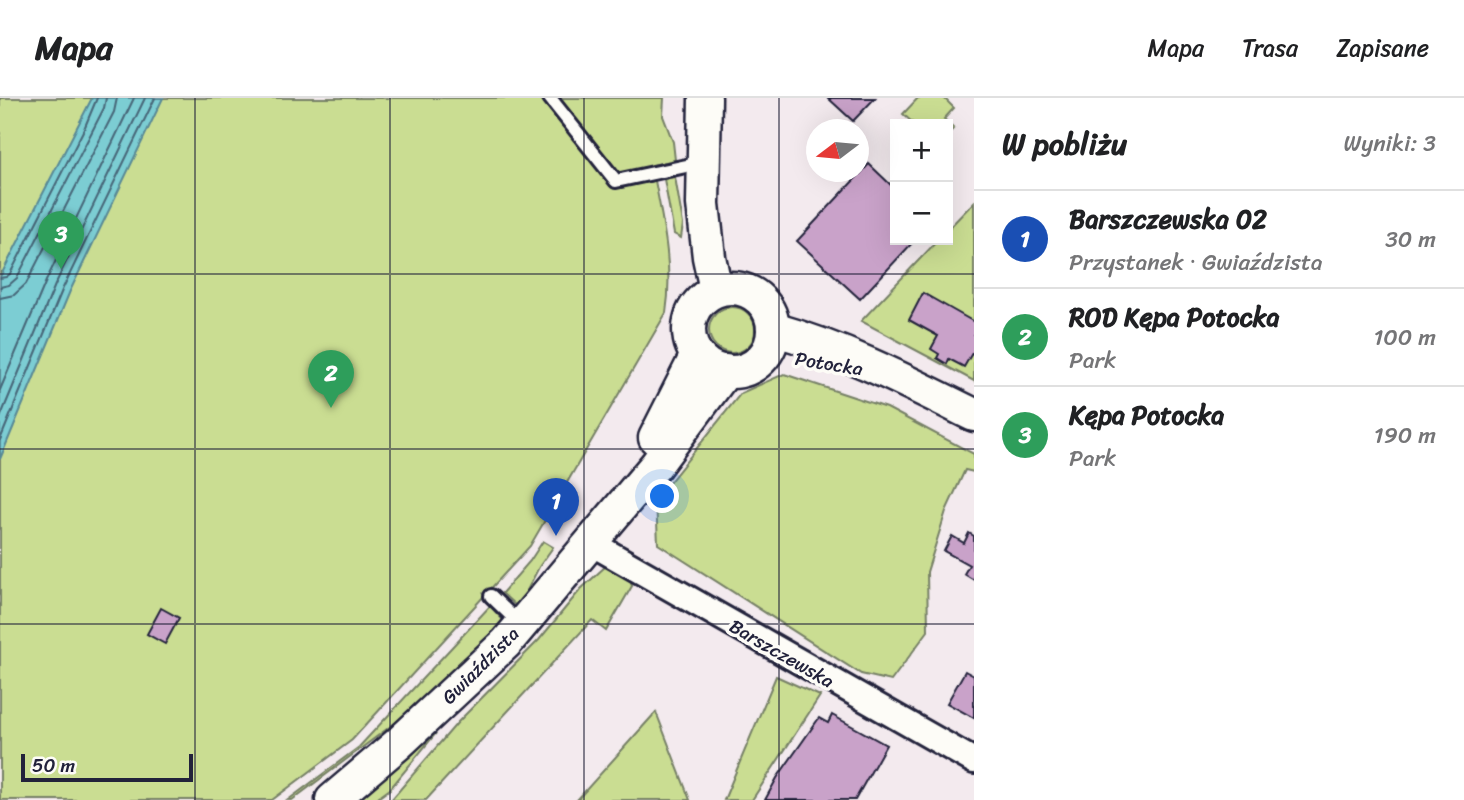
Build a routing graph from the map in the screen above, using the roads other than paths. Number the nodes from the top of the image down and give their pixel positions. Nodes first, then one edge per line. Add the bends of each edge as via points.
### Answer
1 (550, 98) edge
2 (705, 98) edge
3 (705, 162) junction
4 (728, 289) junction
5 (769, 342) junction
6 (697, 355) junction
7 (726, 371) junction
8 (974, 415) edge
9 (614, 515) junction
10 (591, 543) junction
11 (491, 596) dead end
12 (521, 625) junction
13 (974, 761) edge
14 (332, 800) edge

1 - 3 lane via 616,181
2 - 3 street
3 - 4 street
4 - 5 street via 756,296 762,303 768,311
4 - 6 street via 701,300 691,316 689,330
5 - 7 street via 759,361 744,370
5 - 8 street, Potocka via 834,349
6 - 7 street
6 - 9 street, Gwiaździsta
7 - 9 street, Gwiaździsta
9 - 10 street, Gwiaździsta
10 - 12 street, Gwiaździsta
10 - 13 street, Barszczewska
11 - 12 lane
12 - 14 street, Gwiaździsta via 416,727

